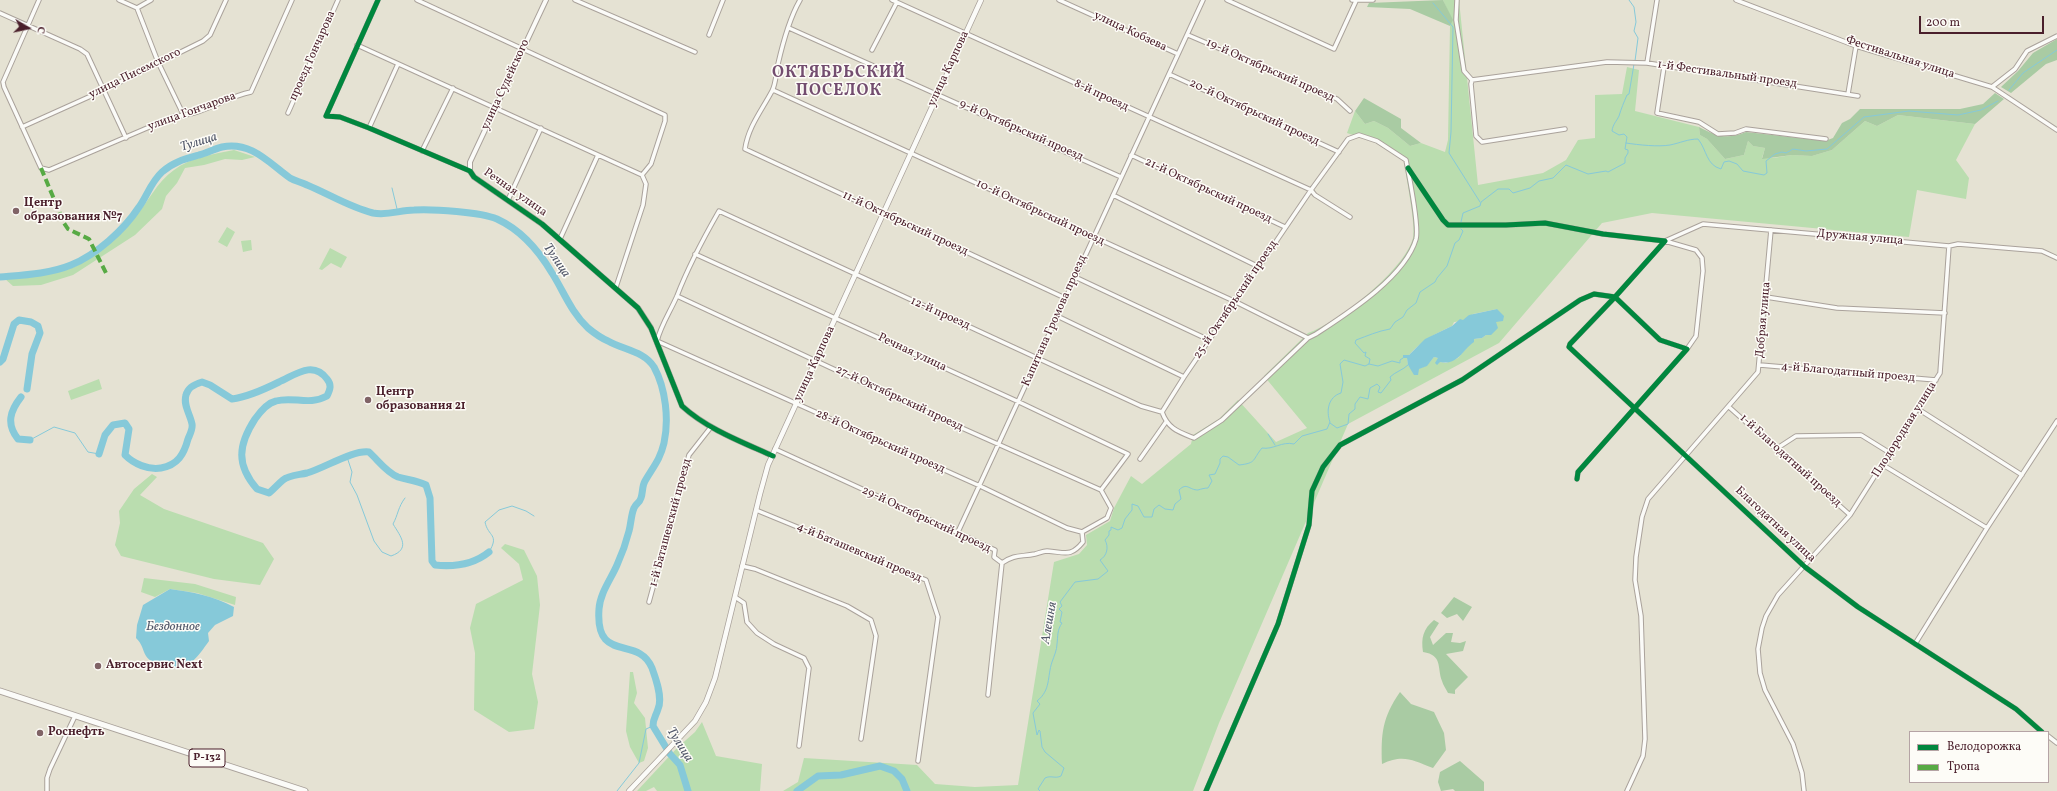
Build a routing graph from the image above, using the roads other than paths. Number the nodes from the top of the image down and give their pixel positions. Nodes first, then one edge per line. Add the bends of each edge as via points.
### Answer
1 (39, 0) edge
2 (119, 0) edge
3 (151, 0) edge
4 (226, 0) edge
5 (292, 0) edge
6 (338, 0) edge
7 (378, 0) edge
8 (417, 0) edge
9 (546, 0) edge
10 (575, 0) edge
11 (723, 0) edge
12 (800, 0) edge
13 (892, 0) edge
14 (981, 0) edge
15 (1059, 0) edge
16 (1203, 0) edge
17 (1227, 0) edge
18 (1373, 0) edge
19 (1457, 0) edge
20 (1657, 0) edge
21 (1736, 0) edge
22 (1354, 1) edge
23 (897, 2) junction
24 (137, 8) junction
25 (0, 13) edge
26 (28, 26) junction
27 (789, 28) junction
28 (966, 34) junction
29 (709, 35) dead end
30 (1188, 35) junction
31 (2057, 36) edge
32 (357, 45) junction
33 (1856, 46) junction
34 (522, 50) junction
35 (872, 50) dead end
36 (695, 52) dead end
37 (1178, 54) junction
38 (158, 62) junction
39 (1647, 63) junction
40 (398, 64) junction
41 (1664, 67) junction
42 (1169, 74) junction
43 (1472, 80) junction
44 (2, 81) edge
45 (1992, 87) junction
46 (2, 88) edge
47 (104, 88) junction
48 (453, 88) junction
49 (773, 90) junction
50 (938, 94) junction
51 (1848, 94) junction
52 (1858, 96) dead end
53 (496, 107) junction
54 (1350, 111) dead end
55 (288, 113) dead end
56 (184, 116) junction
57 (1150, 118) junction
58 (22, 127) junction
59 (369, 128) junction
60 (541, 128) junction
61 (1566, 129) dead end
62 (2057, 130) edge
63 (126, 138) junction
64 (1826, 139) dead end
65 (422, 151) junction
66 (1339, 152) junction
67 (911, 153) junction
68 (598, 155) junction
69 (1131, 155) junction
70 (1408, 168) junction
71 (470, 171) junction
72 (642, 175) junction
73 (1121, 176) junction
74 (1311, 190) junction
75 (1113, 195) junction
76 (508, 200) junction
77 (883, 215) junction
78 (1350, 217) dead end
79 (1285, 227) junction
80 (1771, 230) junction
81 (1092, 238) junction
82 (560, 239) junction
83 (1665, 241) junction
84 (1949, 246) junction
85 (695, 254) junction
86 (2057, 258) edge
87 (1259, 267) junction
88 (855, 275) junction
89 (1075, 277) junction
90 (616, 287) junction
91 (677, 296) junction
92 (1615, 297) junction
93 (1065, 298) junction
94 (1766, 298) junction
95 (1236, 302) junction
96 (1945, 313) junction
97 (1057, 316) junction
98 (836, 318) junction
99 (1308, 338) junction
100 (1209, 340) junction
101 (656, 341) junction
102 (1687, 349) junction
103 (1038, 359) junction
104 (816, 361) junction
105 (1760, 365) junction
106 (1184, 376) junction
107 (1936, 380) junction
108 (1019, 402) junction
109 (796, 404) junction
110 (1635, 407) junction
111 (1729, 407) junction
112 (1918, 409) junction
113 (1162, 412) junction
114 (2057, 421) edge
115 (1166, 422) junction
116 (711, 427) junction
117 (999, 445) junction
118 (1776, 449) junction
119 (775, 450) junction
120 (1890, 453) junction
121 (1686, 455) junction
122 (773, 456) junction
123 (1140, 460) dead end
124 (1882, 465) junction
125 (2022, 475) junction
126 (1577, 479) dead end
127 (980, 486) junction
128 (1100, 490) junction
129 (756, 510) junction
130 (1850, 515) junction
131 (1987, 528) junction
132 (1082, 532) junction
133 (957, 534) junction
134 (1002, 563) junction
135 (742, 566) junction
136 (1805, 567) junction
137 (735, 597) junction
138 (649, 602) dead end
139 (1915, 644) junction
140 (0, 691) edge
141 (988, 695) dead end
142 (75, 716) junction
143 (2041, 731) edge
144 (2049, 737) edge
145 (860, 739) dead end
146 (2057, 743) edge
147 (799, 746) dead end
148 (918, 761) dead end
149 (47, 791) edge
150 (305, 791) edge
151 (629, 791) edge
152 (1206, 791) edge
153 (1627, 791) edge
154 (1804, 791) edge

1 - 26 street
2 - 24 street
3 - 24 street
4 - 38 street, улица Писемского via 207,39
5 - 56 street, улица Гончарова via 251,92 236,95
6 - 55 street, проезд Гончарова
7 - 32 street
8 - 34 street
9 - 34 street, улица Судейского
10 - 36 street
11 - 29 street
12 - 27 street
13 - 23 street, 8-й проезд
14 - 28 main road, улица Карпова
15 - 37 street, улица Кобзева
16 - 30 street, Капитана Громова проезд
17 - 22 street via 1334,49
18 - 22 street
19 - 43 street via 1456,20 1464,71
20 - 39 street, 1-й Фестивальный проезд
21 - 33 street, Фестивальная улица
23 - 28 street, 8-й проезд
23 - 35 street
24 - 38 street
25 - 26 street
26 - 44 street
26 - 47 street via 87,54
27 - 49 street via 783,43
27 - 50 street, 9-й Октябрьский проезд
28 - 50 main road, улица Карпова
28 - 57 street, 8-й проезд
30 - 37 street, Капитана Громова проезд
30 - 54 street, 19-й Октябрьский проезд via 1337,99
31 - 45 street via 2027,51 2015,69
32 - 40 street
32 - 59 street, Речная улица via 326,116 340,117
33 - 45 street, Фестивальная улица
33 - 51 street
34 - 53 street, улица Судейского
34 - 72 street via 665,115 650,164
37 - 42 street, Капитана Громова проезд
38 - 47 street, улица Писемского
38 - 56 street
39 - 41 street, 1-й Фестивальный проезд
39 - 43 street via 1606,62
40 - 48 street
40 - 59 street
41 - 51 street, 1-й Фестивальный проезд
41 - 64 street via 1657,114 1699,122 1718,134 1735,133 1746,128
42 - 57 street, Капитана Громова проезд
42 - 66 street, 20-й Октябрьский проезд
43 - 61 street via 1476,136 1482,142
44 - 46 street
45 - 62 street, Фестивальная улица
46 - 58 street
47 - 58 street, улица Писемского
47 - 63 street
48 - 53 street
48 - 65 street
49 - 67 street, 10-й Октябрьский проезд
49 - 77 street, 11-й Октябрьский проезд via 753,125 745,149
50 - 67 main road, улица Карпова
50 - 73 street, 9-й Октябрьский проезд
51 - 52 street, 1-й Фестивальный проезд
53 - 60 street
53 - 71 street, улица Судейского via 470,162
56 - 63 street, улица Гончарова via 175,116
57 - 69 street, Капитана Громова проезд
57 - 74 street, 8-й проезд
58 - 63 street, улица Гончарова via 40,168 49,170
59 - 65 street, Речная улица
60 - 68 street
60 - 76 street
65 - 71 street, Речная улица
66 - 70 street, 25-й Октябрьский проезд via 1348,139 1359,135 1377,141 1406,160
66 - 74 street, 25-й Октябрьский проезд
67 - 77 main road, улица Карпова
67 - 81 street, 10-й Октябрьский проезд
68 - 72 street
68 - 82 street
69 - 73 street, Капитана Громова проезд
69 - 79 street, 21-й Октябрьский проезд
70 - 83 street via 1448,225 1546,222 1603,234
70 - 99 street via 1416,237 1410,253 1394,273 1363,303
71 - 76 street, Речная улица via 474,177
72 - 90 street via 646,184 643,205
73 - 75 street, Капитана Громова проезд
74 - 78 street
74 - 79 street, 25-й Октябрьский проезд
75 - 81 street, Капитана Громова проезд
75 - 87 street
76 - 82 street, Речная улица
77 - 88 main road, улица Карпова
77 - 93 street, 11-й Октябрьский проезд
79 - 87 street, 25-й Октябрьский проезд
80 - 83 street, Дружная улица via 1703,224
80 - 84 street, Дружная улица
80 - 94 street, Добрая улица
81 - 89 street, Капитана Громова проезд
81 - 95 street, 10-й Октябрьский проезд
82 - 90 street, Речная улица
83 - 92 street
83 - 102 street via 1696,250 1702,258 1696,336
84 - 86 street, Дружная улица via 1958,244 2042,251
84 - 96 street, Плодородная улица
85 - 88 street, 12-й проезд via 718,211
85 - 91 street
85 - 98 street, Речная улица
87 - 95 street, 25-й Октябрьский проезд
88 - 98 main road, улица Карпова
88 - 103 street, 12-й проезд
89 - 93 street, Капитана Громова проезд
89 - 100 street
90 - 101 street, Речная улица via 638,308
91 - 101 street
91 - 104 street, 27-й Октябрьский проезд
92 - 102 street via 1660,340
92 - 110 street, Благодатная улица via 1569,347
92 - 152 street via 1594,294 1580,300 1462,380 1340,445 1323,467 1312,490 1309,525 1278,624
93 - 97 street, Капитана Громова проезд
94 - 96 street via 1837,308
94 - 105 street, Добрая улица
95 - 99 street, 10-й Октябрьский проезд
95 - 100 street, 25-й Октябрьский проезд
96 - 107 street, Плодородная улица via 1940,373
97 - 103 street, Капитана Громова проезд
97 - 106 street
98 - 104 main road, улица Карпова
98 - 108 street, Речная улица
99 - 115 street via 1222,420 1194,438 1178,432
100 - 106 street, 25-й Октябрьский проезд
101 - 109 street, 28-й Октябрьский проезд
101 - 116 street via 682,406
102 - 110 street
103 - 108 street, Капитана Громова проезд
103 - 113 street, 12-й проезд via 1141,406
104 - 109 main road, улица Карпова
104 - 117 street, 27-й Октябрьский проезд
105 - 107 street, 4-й Благодатный проезд
105 - 111 street, Добрая улица via 1758,372
106 - 113 street, 25-й Октябрьский проезд
107 - 112 street, Плодородная улица
108 - 117 street, Капитана Громова проезд
108 - 128 street, Речная улица via 1128,454
109 - 119 main road, улица Карпова
109 - 127 street, 28-й Октябрьский проезд
110 - 121 street, Благодатная улица
110 - 126 street via 1578,472
111 - 118 street, 1-й Благодатный проезд
111 - 121 street, Добрая улица
112 - 120 street, Плодородная улица
112 - 125 street
113 - 115 street
114 - 125 street
115 - 123 street
116 - 122 street
116 - 138 street, 1-й Баташевский проезд via 689,455
117 - 127 street, Капитана Громова проезд
117 - 128 street, 27-й Октябрьский проезд
118 - 120 street via 1796,436 1861,435
118 - 130 street, 1-й Благодатный проезд
119 - 122 main road, улица Карпова
119 - 133 street, 29-й Октябрьский проезд
120 - 124 street, Плодородная улица
121 - 136 street, Благодатная улица
121 - 153 street, Добрая улица via 1648,499 1642,517 1635,580 1640,616 1645,739 1642,756
122 - 129 main road, улица Карпова
124 - 130 street, Плодородная улица
124 - 131 street
125 - 131 street
127 - 132 street, 28-й Октябрьский проезд via 1067,528
127 - 133 street, Капитана Громова проезд
128 - 132 street via 1111,508 1107,518
129 - 135 main road, улица Карпова
129 - 148 street, 4-й Баташевский проезд via 926,580 938,617
130 - 136 street, Плодородная улица
131 - 139 street
132 - 134 street, 29-й Октябрьский проезд via 1083,542 1076,550 1066,554 1045,551 1012,556
133 - 134 street, 29-й Октябрьский проезд via 995,550 994,557
134 - 141 street
135 - 137 main road, улица Карпова
135 - 145 street via 847,606 871,620 876,636
136 - 139 street, Благодатная улица via 1858,607
136 - 154 street, Плодородная улица via 1772,604 1762,628 1758,649 1760,673 1765,690 1793,744 1802,772
137 - 147 street via 744,603 747,622 757,633 804,658 809,668
137 - 151 main road, улица Карпова via 710,692 701,712
139 - 143 street, Благодатная улица via 2016,709
140 - 142 main road, Р-132
142 - 149 street via 50,769
142 - 150 main road, Р-132
144 - 146 street

